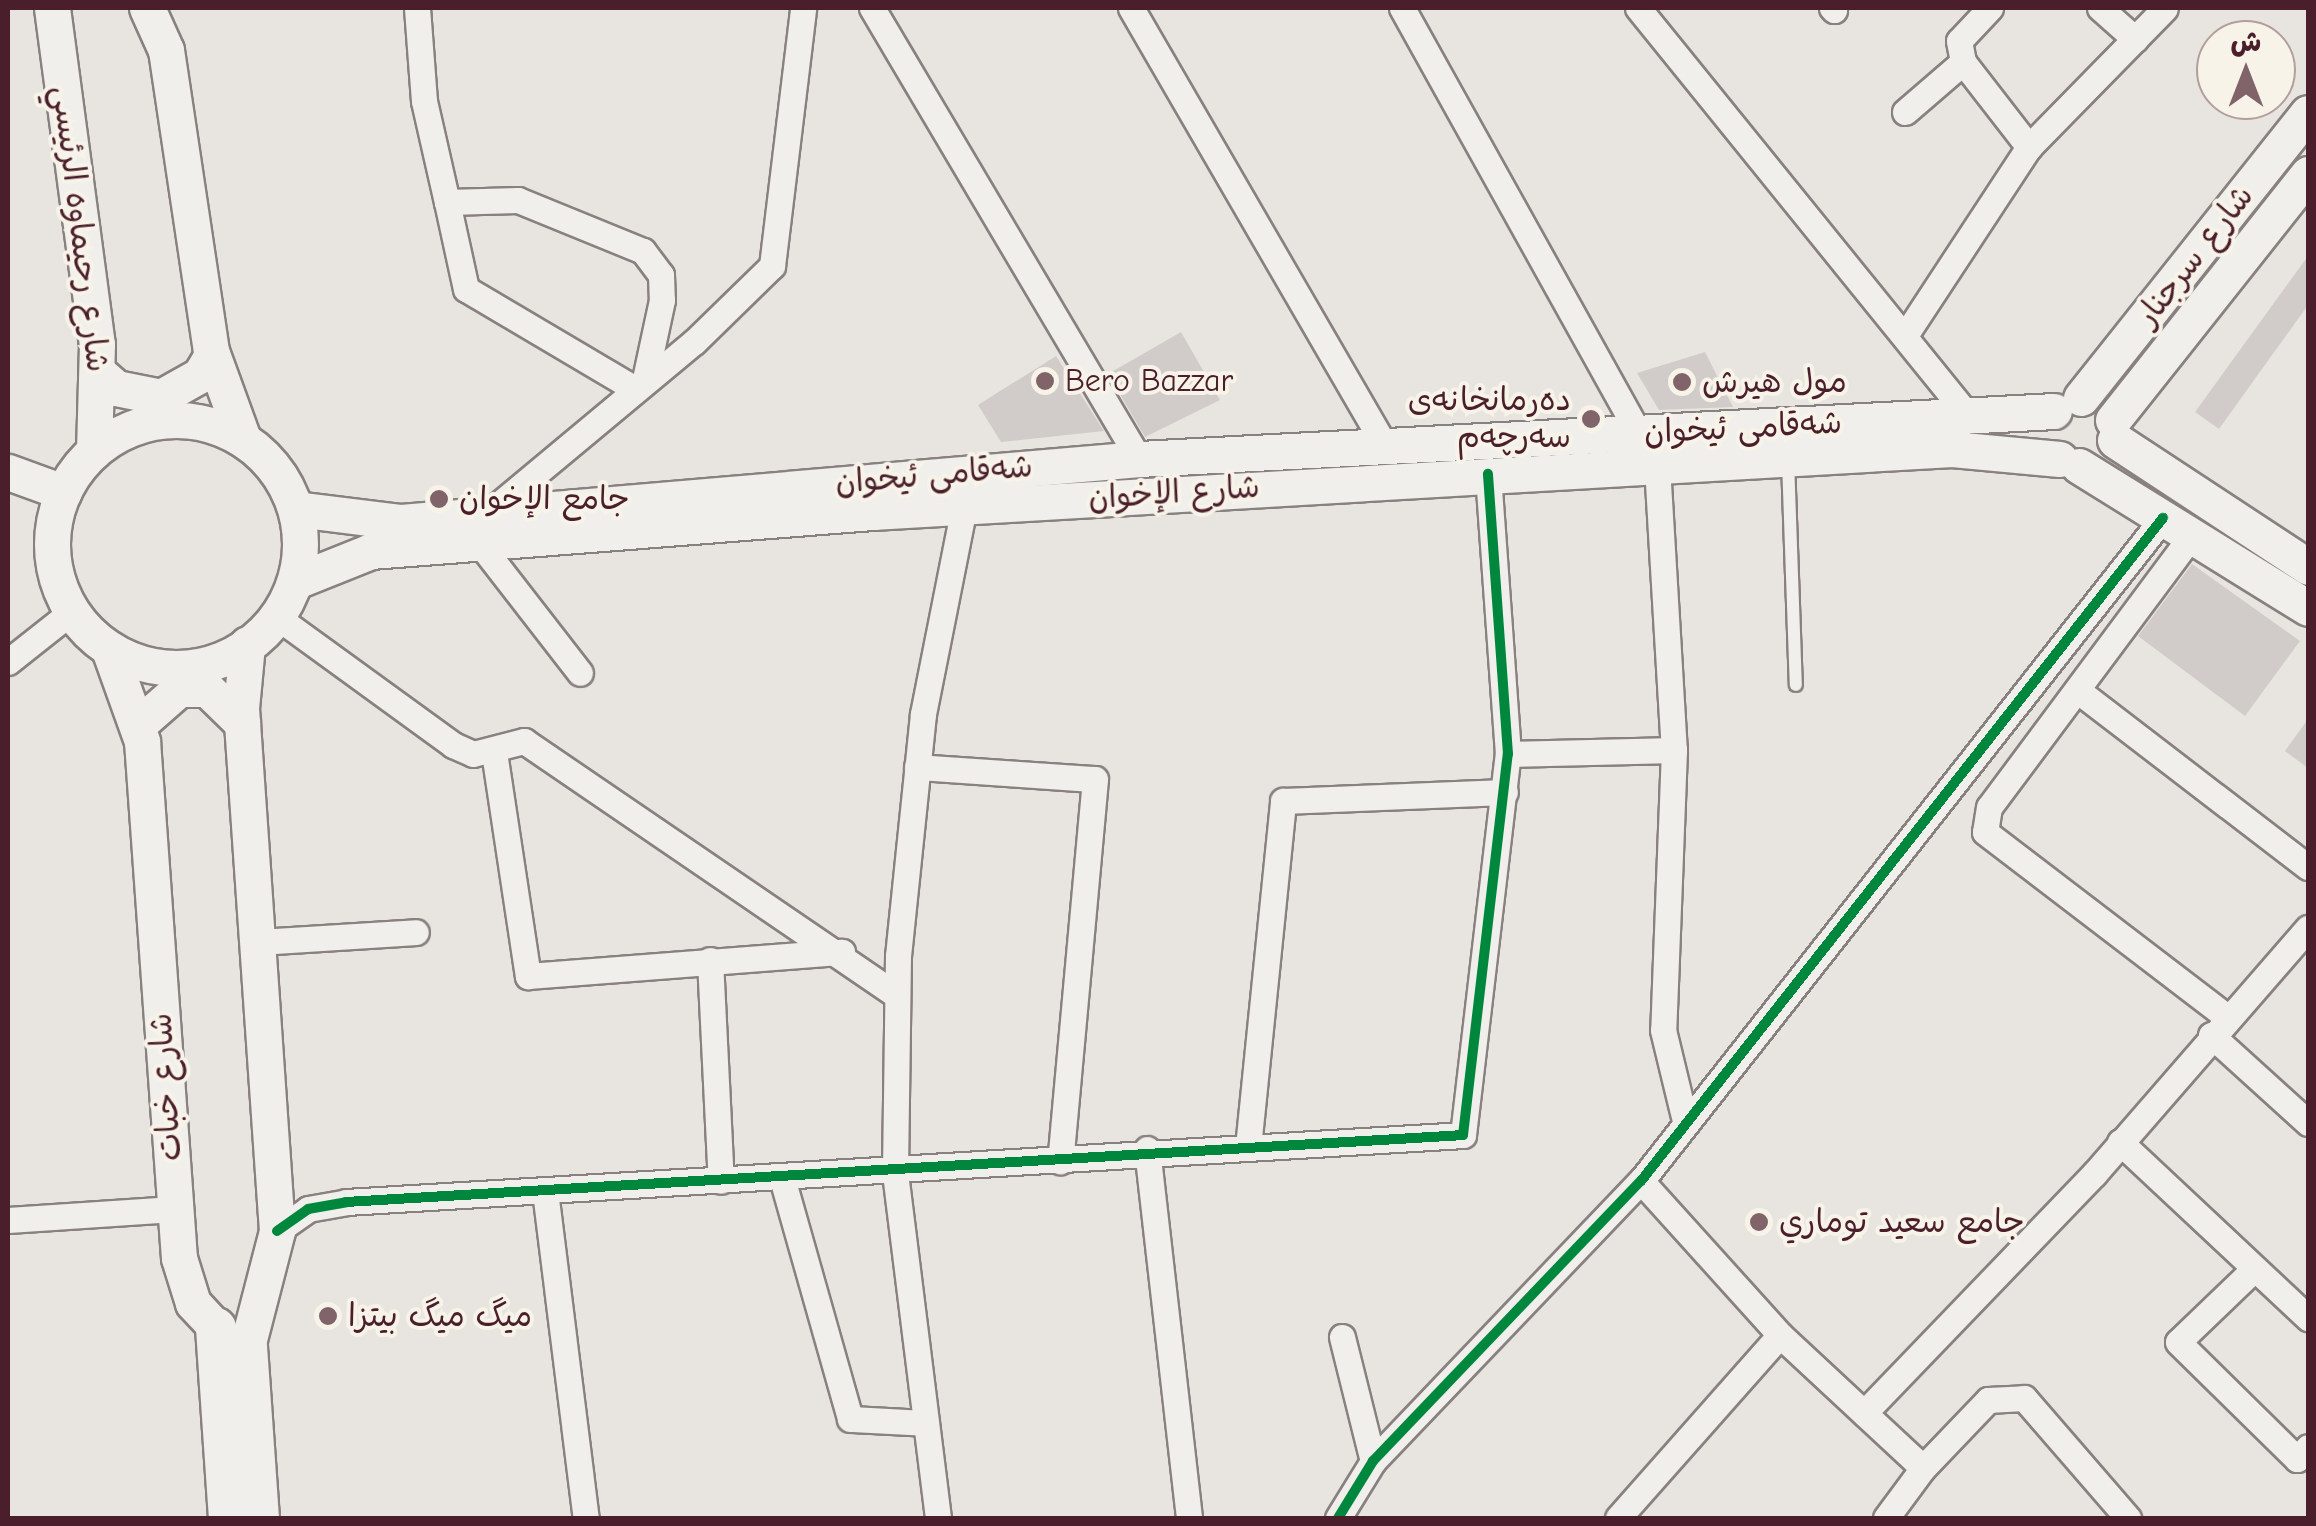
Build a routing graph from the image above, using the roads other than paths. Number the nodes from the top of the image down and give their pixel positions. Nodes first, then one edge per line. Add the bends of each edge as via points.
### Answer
1 (52, 8) edge
2 (148, 8) edge
3 (417, 8) edge
4 (802, 8) edge
5 (872, 8) edge
6 (1131, 8) edge
7 (1402, 8) edge
8 (1638, 8) edge
9 (1990, 8) edge
10 (2100, 8) edge
11 (2165, 8) edge
12 (2134, 39) junction
13 (1963, 62) junction
14 (1905, 112) dead end
15 (2308, 114) edge
16 (2029, 147) junction
17 (2308, 174) edge
18 (447, 202) junction
19 (1908, 331) junction
20 (2142, 352) junction
21 (212, 355) junction
22 (99, 374) junction
23 (640, 384) junction
24 (2067, 404) junction
25 (1970, 418) junction
26 (2114, 430) junction
27 (1638, 432) junction
28 (244, 439) junction
29 (1385, 446) junction
30 (94, 451) junction
31 (1139, 459) junction
32 (1788, 459) junction
33 (2069, 462) junction
34 (1657, 466) junction
35 (1297, 468) junction
36 (8, 472) edge
37 (1488, 474) junction
38 (63, 492) junction
39 (964, 507) junction
40 (296, 509) junction
41 (340, 520) junction
42 (2178, 526) junction
43 (483, 529) junction
44 (350, 554) junction
45 (2308, 567) edge
46 (296, 580) junction
47 (2308, 608) edge
48 (71, 612) junction
49 (277, 618) junction
50 (247, 644) junction
51 (108, 650) junction
52 (8, 662) edge
53 (580, 674) dead end
54 (1796, 685) dead end
55 (2077, 690) junction
56 (242, 723) junction
57 (139, 724) junction
58 (1674, 750) junction
59 (494, 752) junction
60 (1508, 754) junction
61 (918, 767) junction
62 (1505, 792) junction
63 (2308, 867) edge
64 (2308, 928) edge
65 (416, 932) dead end
66 (259, 942) junction
67 (842, 952) junction
68 (710, 960) junction
69 (897, 996) junction
70 (2220, 1027) junction
71 (1685, 1121) junction
72 (2308, 1123) edge
73 (2120, 1142) junction
74 (1248, 1147) junction
75 (1147, 1149) junction
76 (1060, 1162) junction
77 (895, 1171) junction
78 (782, 1178) junction
79 (1642, 1181) junction
80 (721, 1182) junction
81 (545, 1191) junction
82 (174, 1209) junction
83 (8, 1220) edge
84 (276, 1230) junction
85 (2254, 1269) junction
86 (2308, 1318) edge
87 (1780, 1335) junction
88 (1342, 1336) dead end
89 (231, 1338) junction
90 (1864, 1414) junction
91 (926, 1423) junction
92 (2308, 1447) edge
93 (1373, 1462) junction
94 (1923, 1468) junction
95 (1894, 1515) edge
96 (1343, 1516) edge
97 (230, 1518) edge
98 (259, 1518) edge
99 (586, 1518) edge
100 (938, 1518) edge
101 (1189, 1518) edge
102 (1618, 1518) edge
103 (2128, 1518) edge

1 - 22 main road, شارع رحيماوه الرئيسي
2 - 21 main road via 166,50
3 - 18 street via 424,101
4 - 23 street via 772,266
5 - 31 street
6 - 29 street
7 - 27 street
8 - 19 street
9 - 13 street via 1959,41
10 - 12 street
11 - 12 street
12 - 16 street
13 - 14 street
13 - 16 street
15 - 20 main road, شارع سرجنار
16 - 19 street
17 - 20 main road, شارع سرجنار
18 - 23 street via 466,289
18 - 23 street via 518,200 644,251 661,276 662,300
19 - 25 street
20 - 24 main road, شارع سرجنار
20 - 26 main road, شارع سرجنار
21 - 22 main road via 200,375 161,397 116,388
21 - 28 main road
22 - 30 main road, شارع رحيماوه الرئيسي
23 - 43 street
24 - 25 main road, شەقامی ئیخوان
24 - 26 main road via 2101,404
24 - 33 main road via 2047,431
25 - 27 main road, شەقامی ئیخوان
26 - 33 main road via 2105,457
26 - 45 main road
27 - 29 main road, شەقامی ئیخوان
28 - 30 main road via 183,419 151,422
28 - 40 main road via 276,470
29 - 35 main road, شەقامی ئیخوان
30 - 38 main road
31 - 35 main road, شەقامی ئیخوان
31 - 43 main road, شەقامی ئیخوان
32 - 33 main road, شارع الإخوان via 1979,448
32 - 34 main road, شارع الإخوان
32 - 54 lane
33 - 42 main road
34 - 37 main road, شارع الإخوان
34 - 58 street
35 - 37 main road, شارع الإخوان
35 - 39 main road, شارع الإخوان
36 - 38 main road
37 - 60 street
38 - 48 main road via 51,540
39 - 43 main road, شارع الإخوان
39 - 61 street
40 - 41 main road, شەقامی ئیخوان
40 - 46 main road
41 - 43 main road, شەقامی ئیخوان
41 - 44 main road via 334,538
42 - 47 main road
42 - 55 street
42 - 71 street
43 - 44 main road, شارع الإخوان
43 - 53 street
44 - 46 main road, شارع الإخوان
46 - 49 main road
48 - 51 main road
48 - 52 street
49 - 50 main road
49 - 59 street via 453,745
50 - 51 main road via 218,662 173,668
50 - 56 main road
51 - 57 main road, شارع خبات
55 - 63 street
55 - 70 street via 1989,807 1985,832
56 - 57 main road via 208,689 168,695
56 - 66 main road
57 - 82 main road, شارع خبات
58 - 60 street
58 - 71 street via 1664,1030
59 - 67 street via 524,741
59 - 68 street via 528,976
60 - 62 street
61 - 69 street
61 - 76 street via 1095,780
62 - 74 street via 1463,1135
62 - 74 street via 1283,800
64 - 70 street
65 - 66 street
66 - 84 main road
67 - 68 street
67 - 69 street
68 - 80 street
69 - 77 street
70 - 72 street
70 - 73 street
71 - 79 street
73 - 85 street
73 - 90 street
74 - 75 street
75 - 76 street
75 - 101 street
76 - 77 street
77 - 78 street
77 - 91 street
78 - 80 street
78 - 91 street via 850,1419
79 - 87 street
79 - 93 street
80 - 81 street
81 - 84 street via 326,1204
81 - 99 street
82 - 83 street
82 - 89 main road, شارع خبات via 187,1290
84 - 89 main road
85 - 86 street
85 - 92 street via 2178,1342 2297,1458
87 - 90 street
87 - 102 street
88 - 93 street
89 - 97 main road
89 - 98 main road
90 - 94 street
91 - 100 street
93 - 96 street
94 - 95 street
94 - 103 street via 1988,1400 2024,1398

